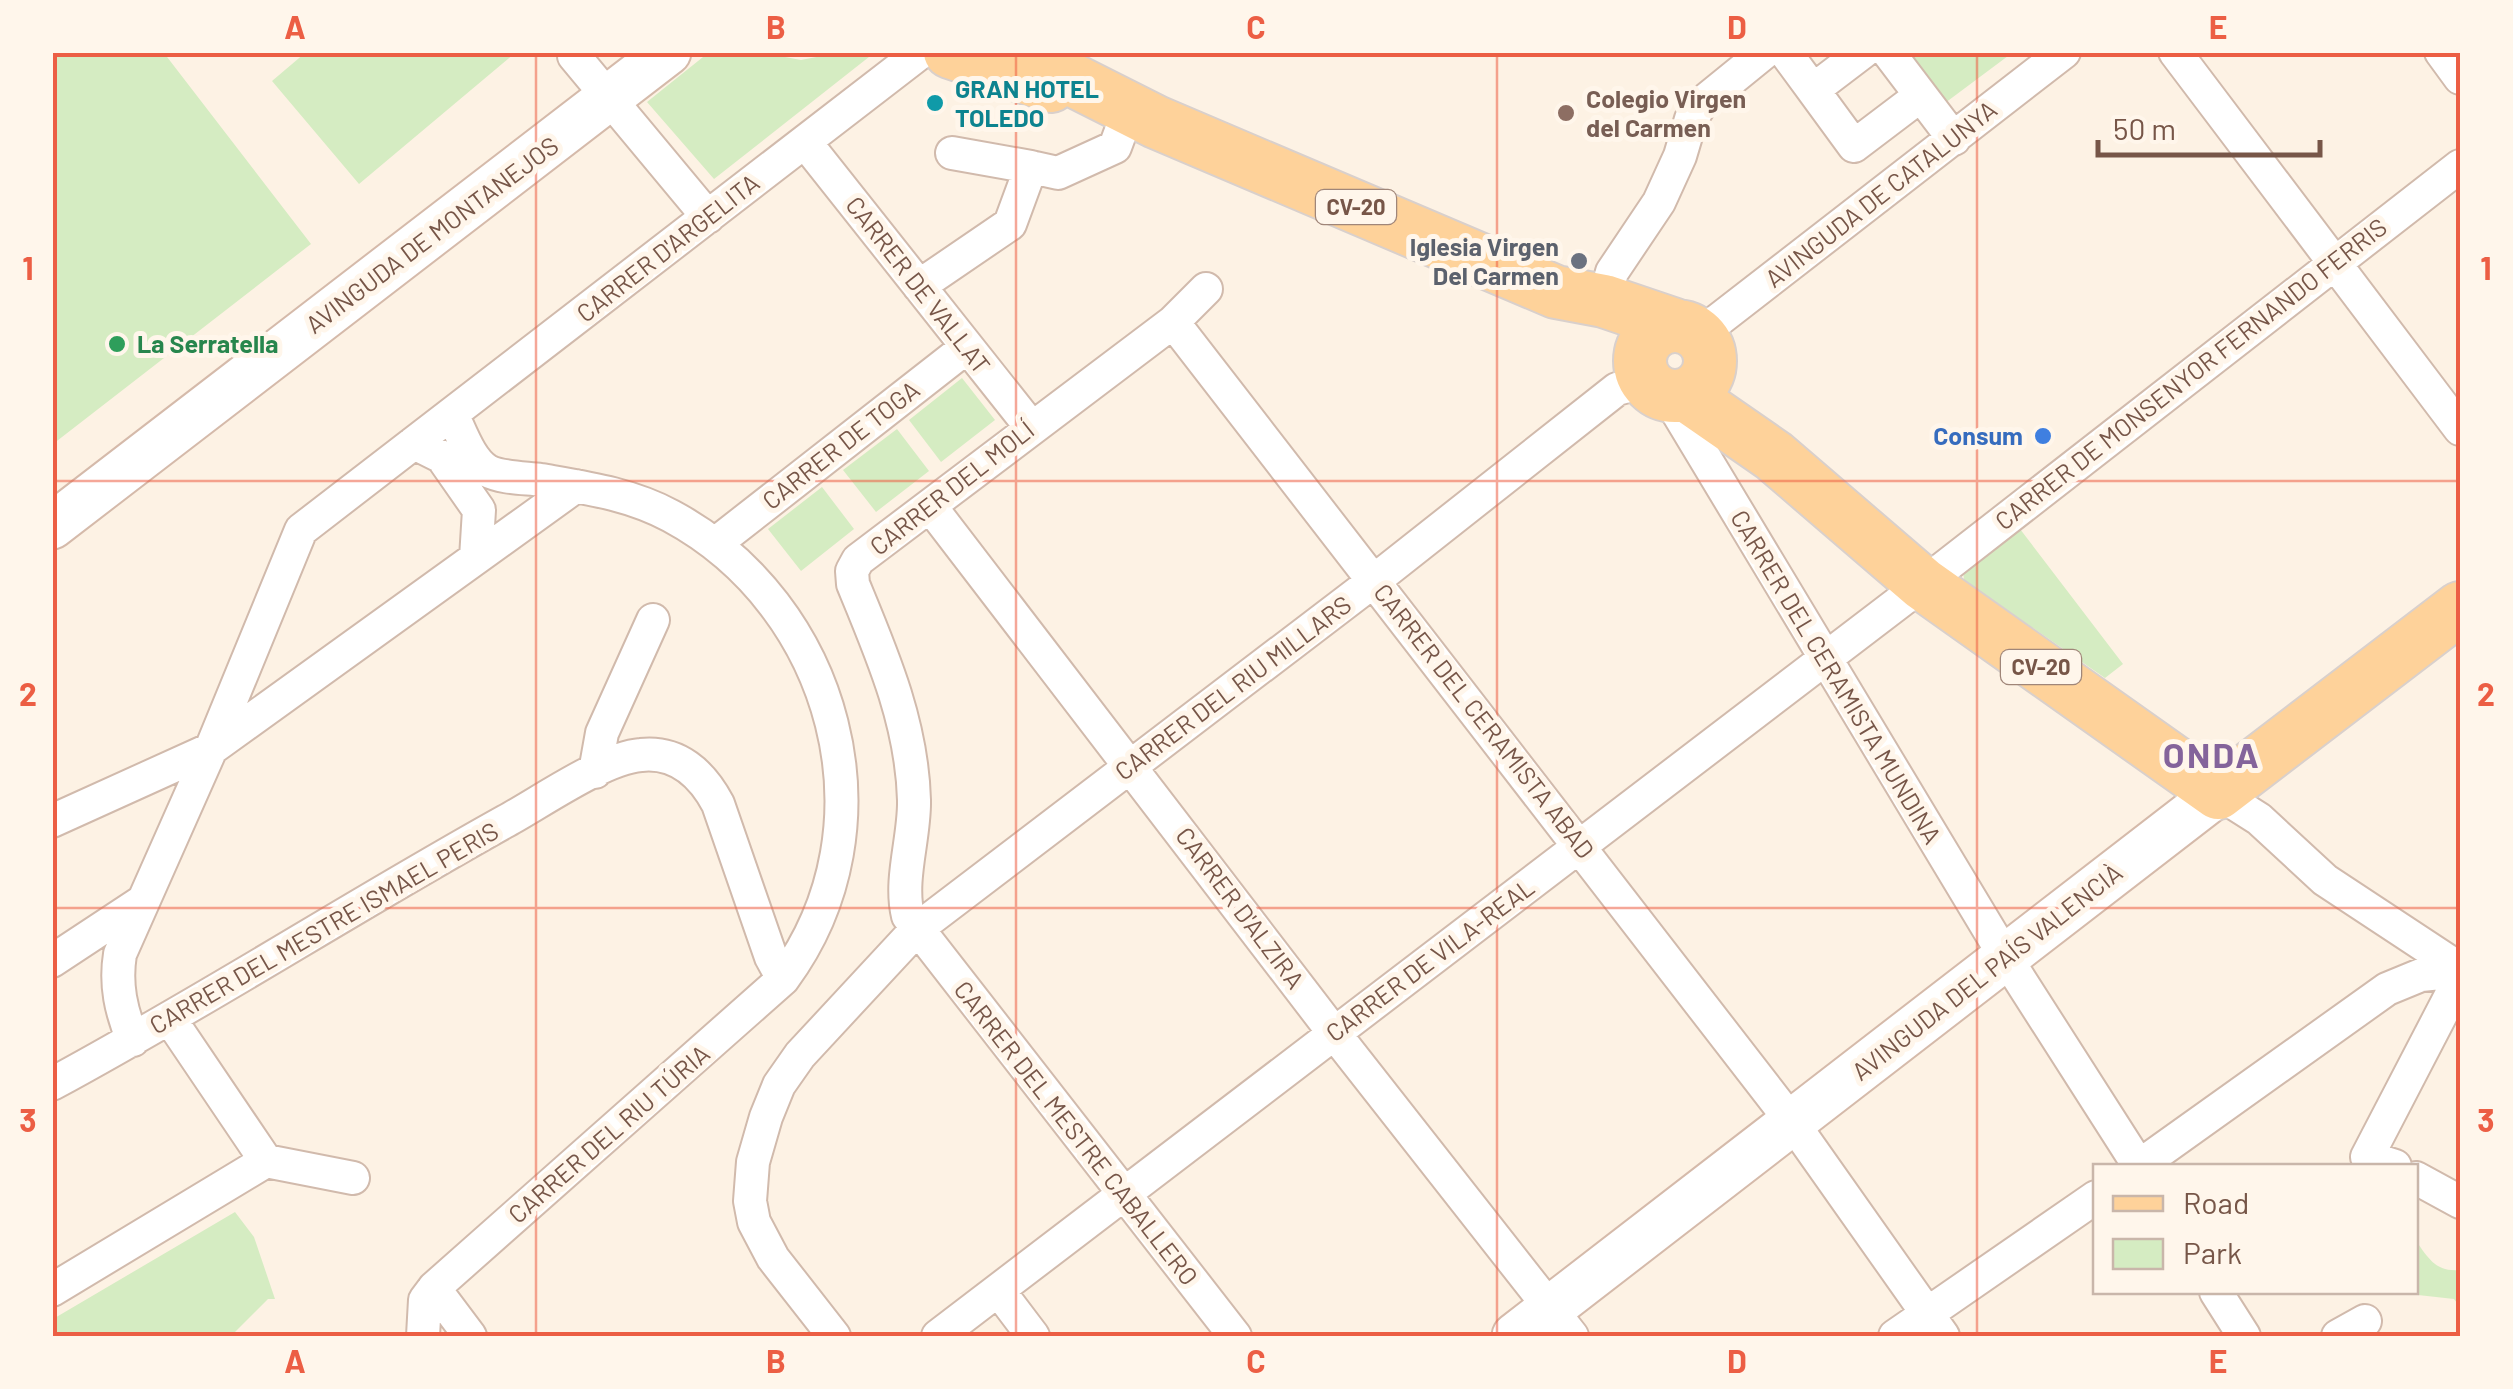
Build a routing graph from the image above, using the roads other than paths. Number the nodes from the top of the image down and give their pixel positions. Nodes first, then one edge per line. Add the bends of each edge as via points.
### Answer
1 (668, 52) edge
2 (921, 52) edge
3 (950, 52) edge
4 (1016, 52) edge
5 (1765, 52) edge
6 (1785, 52) edge
7 (1863, 52) edge
8 (1888, 52) edge
9 (2064, 52) edge
10 (2175, 52) edge
11 (2441, 52) edge
12 (574, 56) dead end
13 (2460, 78) edge
14 (1813, 90) junction
15 (1920, 96) junction
16 (610, 98) junction
17 (1142, 117) junction
18 (1954, 139) junction
19 (805, 142) junction
20 (1854, 146) junction
21 (952, 153) dead end
22 (2460, 166) edge
23 (1031, 167) junction
24 (1887, 190) junction
25 (708, 216) junction
26 (2334, 263) junction
27 (919, 286) junction
28 (1206, 289) dead end
29 (1580, 297) junction
30 (1173, 322) junction
31 (967, 347) junction
32 (1674, 366) junction
33 (452, 414) junction
34 (1031, 427) junction
35 (2460, 428) edge
36 (414, 443) junction
37 (489, 471) junction
38 (576, 486) junction
39 (930, 506) junction
40 (52, 526) edge
41 (715, 544) junction
42 (486, 550) junction
43 (1375, 580) junction
44 (1922, 584) junction
45 (2460, 608) edge
46 (653, 620) dead end
47 (1823, 658) junction
48 (211, 749) junction
49 (1132, 766) junction
50 (595, 772) junction
51 (2218, 793) junction
52 (52, 822) edge
53 (1579, 845) junction
54 (140, 904) junction
55 (917, 929) junction
56 (56, 948) edge
57 (2006, 958) junction
58 (2461, 973) edge
59 (783, 979) junction
60 (170, 1019) junction
61 (1334, 1033) junction
62 (134, 1040) junction
63 (52, 1084) edge
64 (1792, 1122) junction
65 (260, 1151) junction
66 (2138, 1164) edge
67 (2142, 1164) edge
68 (2387, 1164) edge
69 (353, 1178) dead end
70 (2418, 1179) edge
71 (1123, 1196) junction
72 (2093, 1199) edge
73 (2460, 1202) edge
74 (434, 1288) junction
75 (52, 1290) edge
76 (998, 1291) junction
77 (2217, 1294) edge
78 (1562, 1323) edge
79 (1935, 1325) edge
80 (424, 1336) edge
81 (470, 1336) edge
82 (834, 1336) edge
83 (938, 1336) edge
84 (1033, 1336) edge
85 (1235, 1336) edge
86 (1515, 1336) edge
87 (1895, 1336) edge
88 (2244, 1336) edge

1 - 16 main road, AVINGUDA DE MONTANEJOS
2 - 19 street, CARRER D'ARGELITA
3 - 17 main road, CV-20
4 - 17 main road, CV-20
5 - 29 street via 1702,104 1660,202 1612,272
6 - 14 street
7 - 14 street
8 - 15 street
9 - 18 street, AVINGUDA DE CATALUNYA
10 - 26 street
11 - 13 street
12 - 16 street
14 - 20 street
15 - 18 street
15 - 20 street
16 - 25 street
16 - 40 main road, AVINGUDA DE MONTANEJOS
17 - 23 street via 1115,147 1058,173
17 - 29 main road, CV-20
18 - 24 street, AVINGUDA DE CATALUNYA
19 - 25 street, CARRER D'ARGELITA
19 - 27 street, CARRER DE VALLAT
20 - 24 street
21 - 23 street
22 - 26 street, CARRER DE MONSENYOR FERNANDO FERRIS
23 - 27 street via 1010,224
24 - 32 street, AVINGUDA DE CATALUNYA
25 - 33 street, CARRER D'ARGELITA
26 - 35 street
26 - 44 street, CARRER DE MONSENYOR FERNANDO FERRIS
27 - 31 street, CARRER DE VALLAT
28 - 30 street, CARRER DEL MOLÍ
29 - 32 main road, CV-20 via 1592,325
30 - 34 street, CARRER DEL MOLÍ
30 - 43 street, CARRER DEL CERAMISTA ABAD
31 - 34 street, CARRER DE VALLAT
31 - 41 street, CARRER DE TOGA
32 - 43 street, CARRER DEL RIU MILLARS via 1617,389
32 - 44 main road, CV-20
32 - 47 street, CARRER DEL CERAMISTA MUNDINA
33 - 36 street, CARRER D'ARGELITA
33 - 37 street
34 - 39 street, CARRER DEL MOLÍ
36 - 42 street via 442,457 479,510
36 - 48 street, CARRER D'ARGELITA via 301,530
37 - 38 street, CARRER DEL RIU TÚRIA
37 - 42 street
38 - 41 street, CARRER DEL RIU TÚRIA via 646,504
38 - 42 street, CARRER D'ARGELITA
39 - 49 street, CARRER D'ALZIRA
39 - 55 street, CARRER DEL MOLÍ via 852,571 906,736 914,803 904,902
41 - 59 street, CARRER DEL RIU TÚRIA via 769,599 805,653 827,702 843,776 843,811 824,898
42 - 48 street, CARRER D'ARGELITA
43 - 49 street, CARRER DEL RIU MILLARS
43 - 53 street, CARRER DEL CERAMISTA ABAD
44 - 47 street, CARRER DE VILA-REAL
44 - 51 main road, CV-20
45 - 51 main road, AVINGUDA DEL PAÍS VALENCIÀ
46 - 50 street via 602,733
47 - 53 street, CARRER DE VILA-REAL
47 - 57 street, CARRER DEL CERAMISTA MUNDINA
48 - 52 street
48 - 54 street, CARRER D'ARGELITA
49 - 55 street, CARRER DEL RIU MILLARS
49 - 61 street, CARRER D'ALZIRA
50 - 59 street, CARRER DEL MESTRE ISMAEL PERIS via 629,756 669,756 699,776 718,804
50 - 60 street, CARRER DEL MESTRE ISMAEL PERIS
51 - 57 main road, AVINGUDA DEL PAÍS VALENCIÀ
51 - 58 street via 2269,827 2326,880
53 - 61 street, CARRER DE VILA-REAL
53 - 64 street, CARRER DEL CERAMISTA ABAD
54 - 56 street
54 - 62 street, CARRER D'ARGELITA via 116,974
55 - 71 street, CARRER DEL MESTRE CABALLERO
55 - 82 street, CARRER DEL RIU MILLARS via 800,1055 779,1085 755,1152 754,1222 773,1258
57 - 64 main road, AVINGUDA DEL PAÍS VALENCIÀ
57 - 66 street, CARRER DEL CERAMISTA MUNDINA
58 - 67 street via 2421,975 2388,988
58 - 68 street via 2367,1158
59 - 74 street, CARRER DEL RIU TÚRIA
60 - 62 street, CARRER DEL MESTRE ISMAEL PERIS
60 - 65 street
61 - 71 street, CARRER DE VILA-REAL
61 - 78 street, CARRER D'ALZIRA
62 - 63 street, CARRER DEL MESTRE ISMAEL PERIS
64 - 78 main road, AVINGUDA DEL PAÍS VALENCIÀ
64 - 79 street, CARRER DEL CERAMISTA ABAD
65 - 69 street
65 - 75 street via 220,1190
70 - 73 street
71 - 76 street, CARRER DE VILA-REAL
71 - 85 street, CARRER DEL MESTRE CABALLERO
72 - 79 street
74 - 80 street via 424,1300
74 - 81 street
76 - 83 street, CARRER DE VILA-REAL
76 - 84 street
77 - 88 street
78 - 86 main road, AVINGUDA DEL PAÍS VALENCIÀ
79 - 87 street

